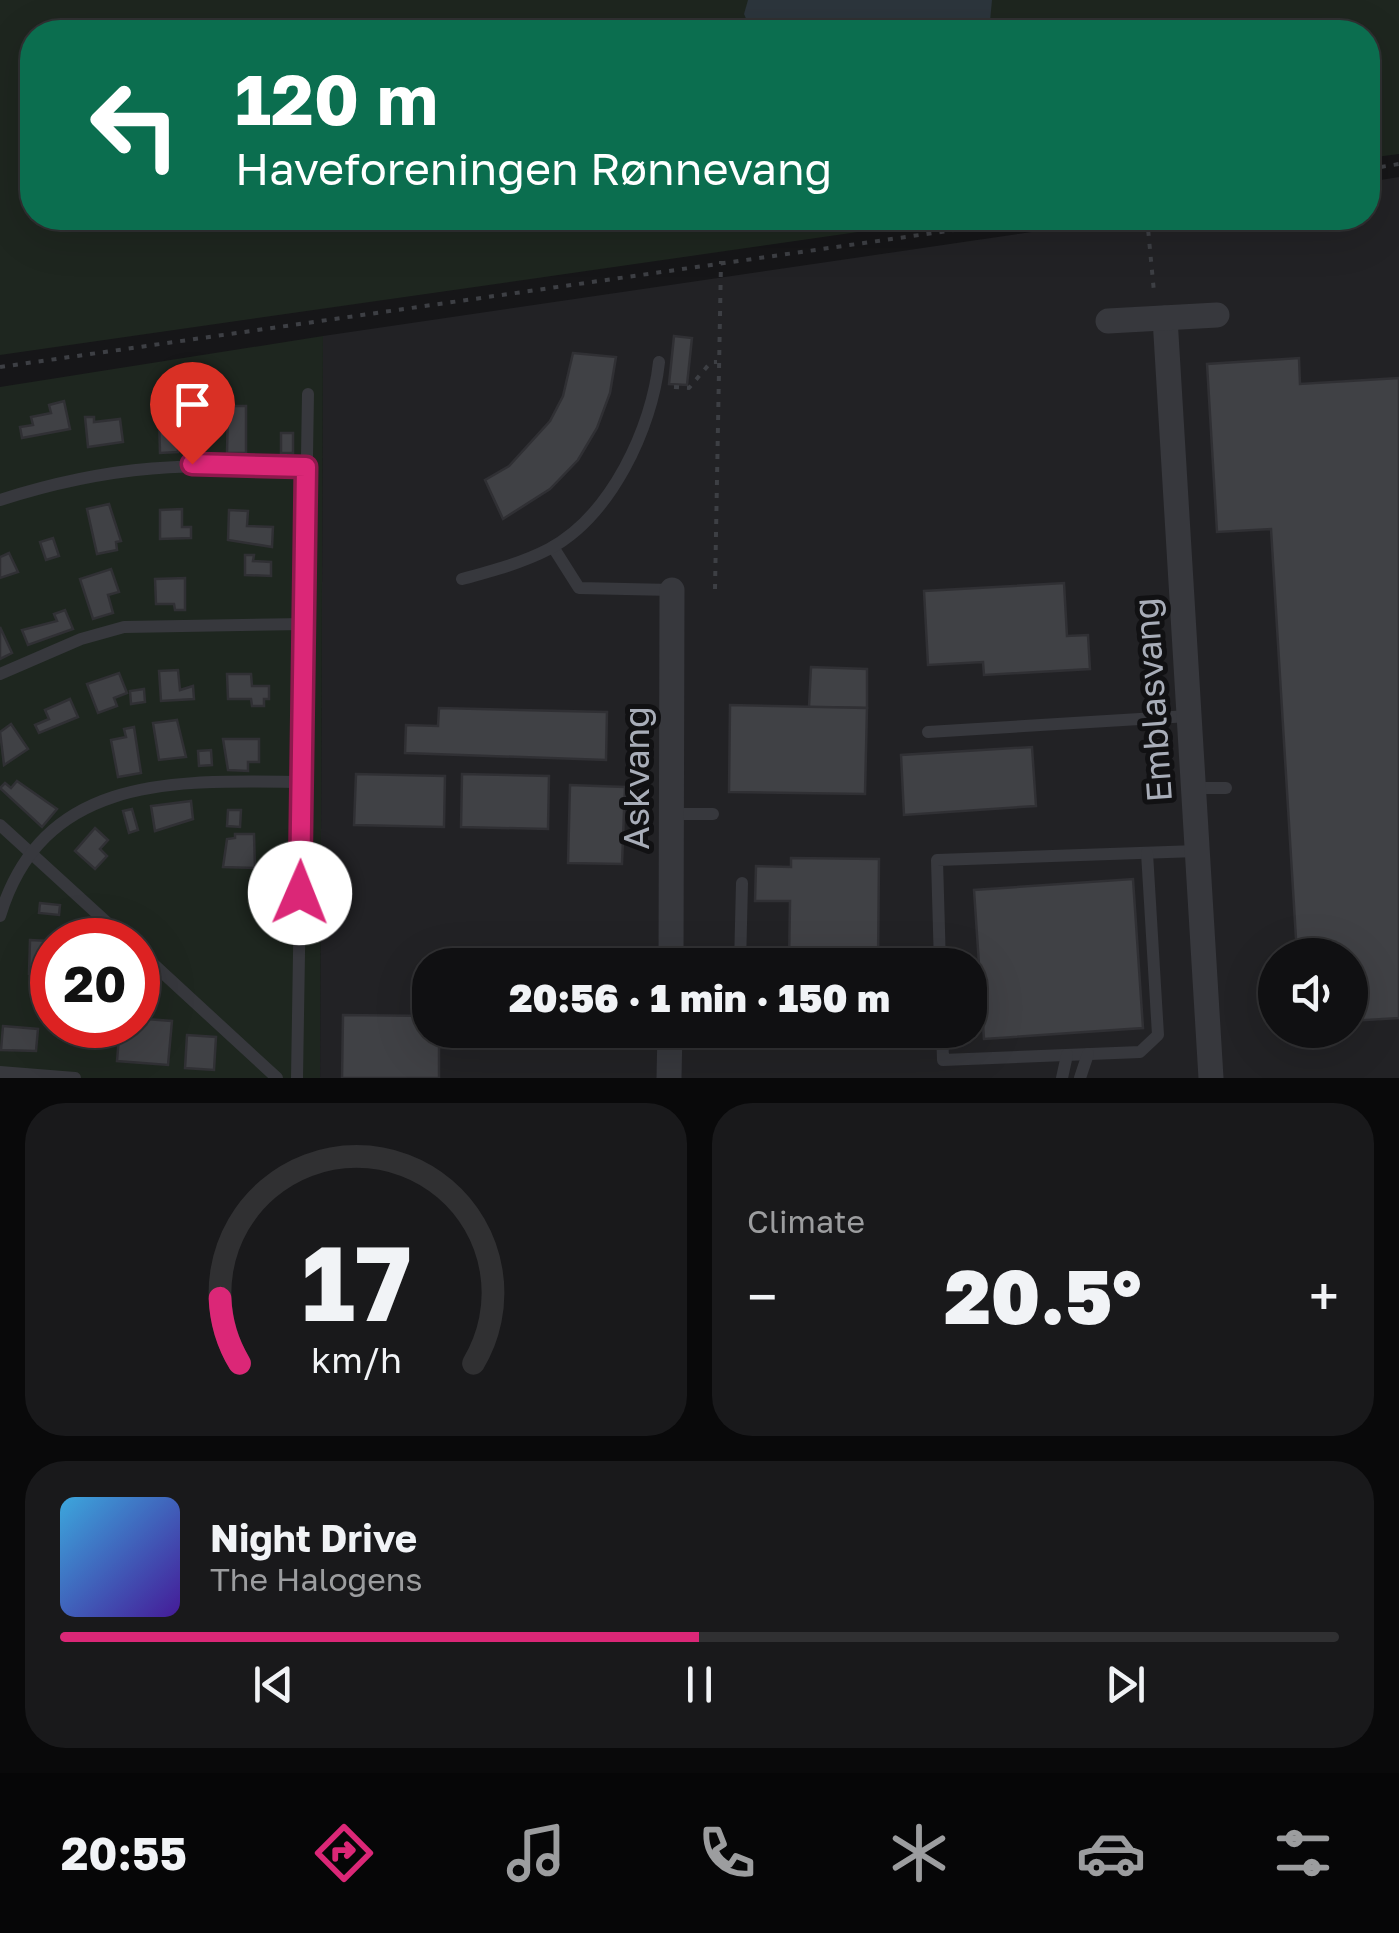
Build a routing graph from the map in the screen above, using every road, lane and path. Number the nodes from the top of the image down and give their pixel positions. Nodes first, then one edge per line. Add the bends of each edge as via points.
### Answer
1 (950, 230) edge
2 (1147, 230) edge
3 (721, 261) junction
4 (1218, 315) dead end
5 (1165, 318) junction
6 (1108, 321) dead end
7 (659, 362) dead end
8 (717, 362) junction
9 (0, 367) edge
10 (656, 386) junction
11 (308, 394) dead end
12 (306, 467) junction
13 (0, 500) edge
14 (552, 547) junction
15 (462, 578) dead end
16 (672, 590) joint
17 (715, 590) dead end
18 (304, 624) junction
19 (0, 674) edge
20 (1189, 716) junction
21 (928, 732) dead end
22 (302, 782) junction
23 (1194, 788) junction
24 (1226, 788) dead end
25 (672, 814) junction
26 (713, 814) dead end
27 (0, 825) edge
28 (1197, 850) junction
29 (1147, 853) junction
30 (33, 855) junction
31 (742, 883) dead end
32 (0, 916) edge
33 (102, 918) edge
34 (671, 948) edge
35 (740, 948) edge
36 (939, 948) edge
37 (160, 970) edge
38 (670, 1048) edge
39 (943, 1048) edge
40 (1088, 1054) junction
41 (1067, 1055) junction
42 (0, 1072) edge
43 (75, 1078) edge
44 (277, 1078) edge
45 (297, 1078) edge
46 (669, 1078) edge
47 (1062, 1078) edge
48 (1080, 1078) edge
49 (1211, 1078) edge

1 - 3 path
2 - 5 path via 1156,306
3 - 8 path
3 - 9 path
4 - 5 street
5 - 6 street
5 - 20 street, Emblasvang
7 - 10 lane
8 - 10 path via 688,388
8 - 17 path
10 - 14 lane via 642,432 616,478 596,508
11 - 12 lane
12 - 13 lane via 146,466 94,472
12 - 18 lane
14 - 15 lane
14 - 16 lane via 579,588
16 - 25 street, Askvang
18 - 19 lane via 124,627
18 - 22 lane
20 - 21 lane
20 - 23 street, Emblasvang
22 - 30 lane via 135,787 68,820
22 - 45 lane
23 - 24 lane
23 - 28 street, Emblasvang
25 - 26 lane
25 - 34 street, Askvang
27 - 30 lane
28 - 29 lane
28 - 49 street, Emblasvang
29 - 36 lane via 936,860
29 - 40 lane via 1158,1036 1140,1052
30 - 32 lane
30 - 33 lane
31 - 35 lane
37 - 44 lane
38 - 46 street
39 - 41 lane via 943,1060
40 - 41 lane
40 - 48 lane
41 - 47 lane
42 - 43 lane

